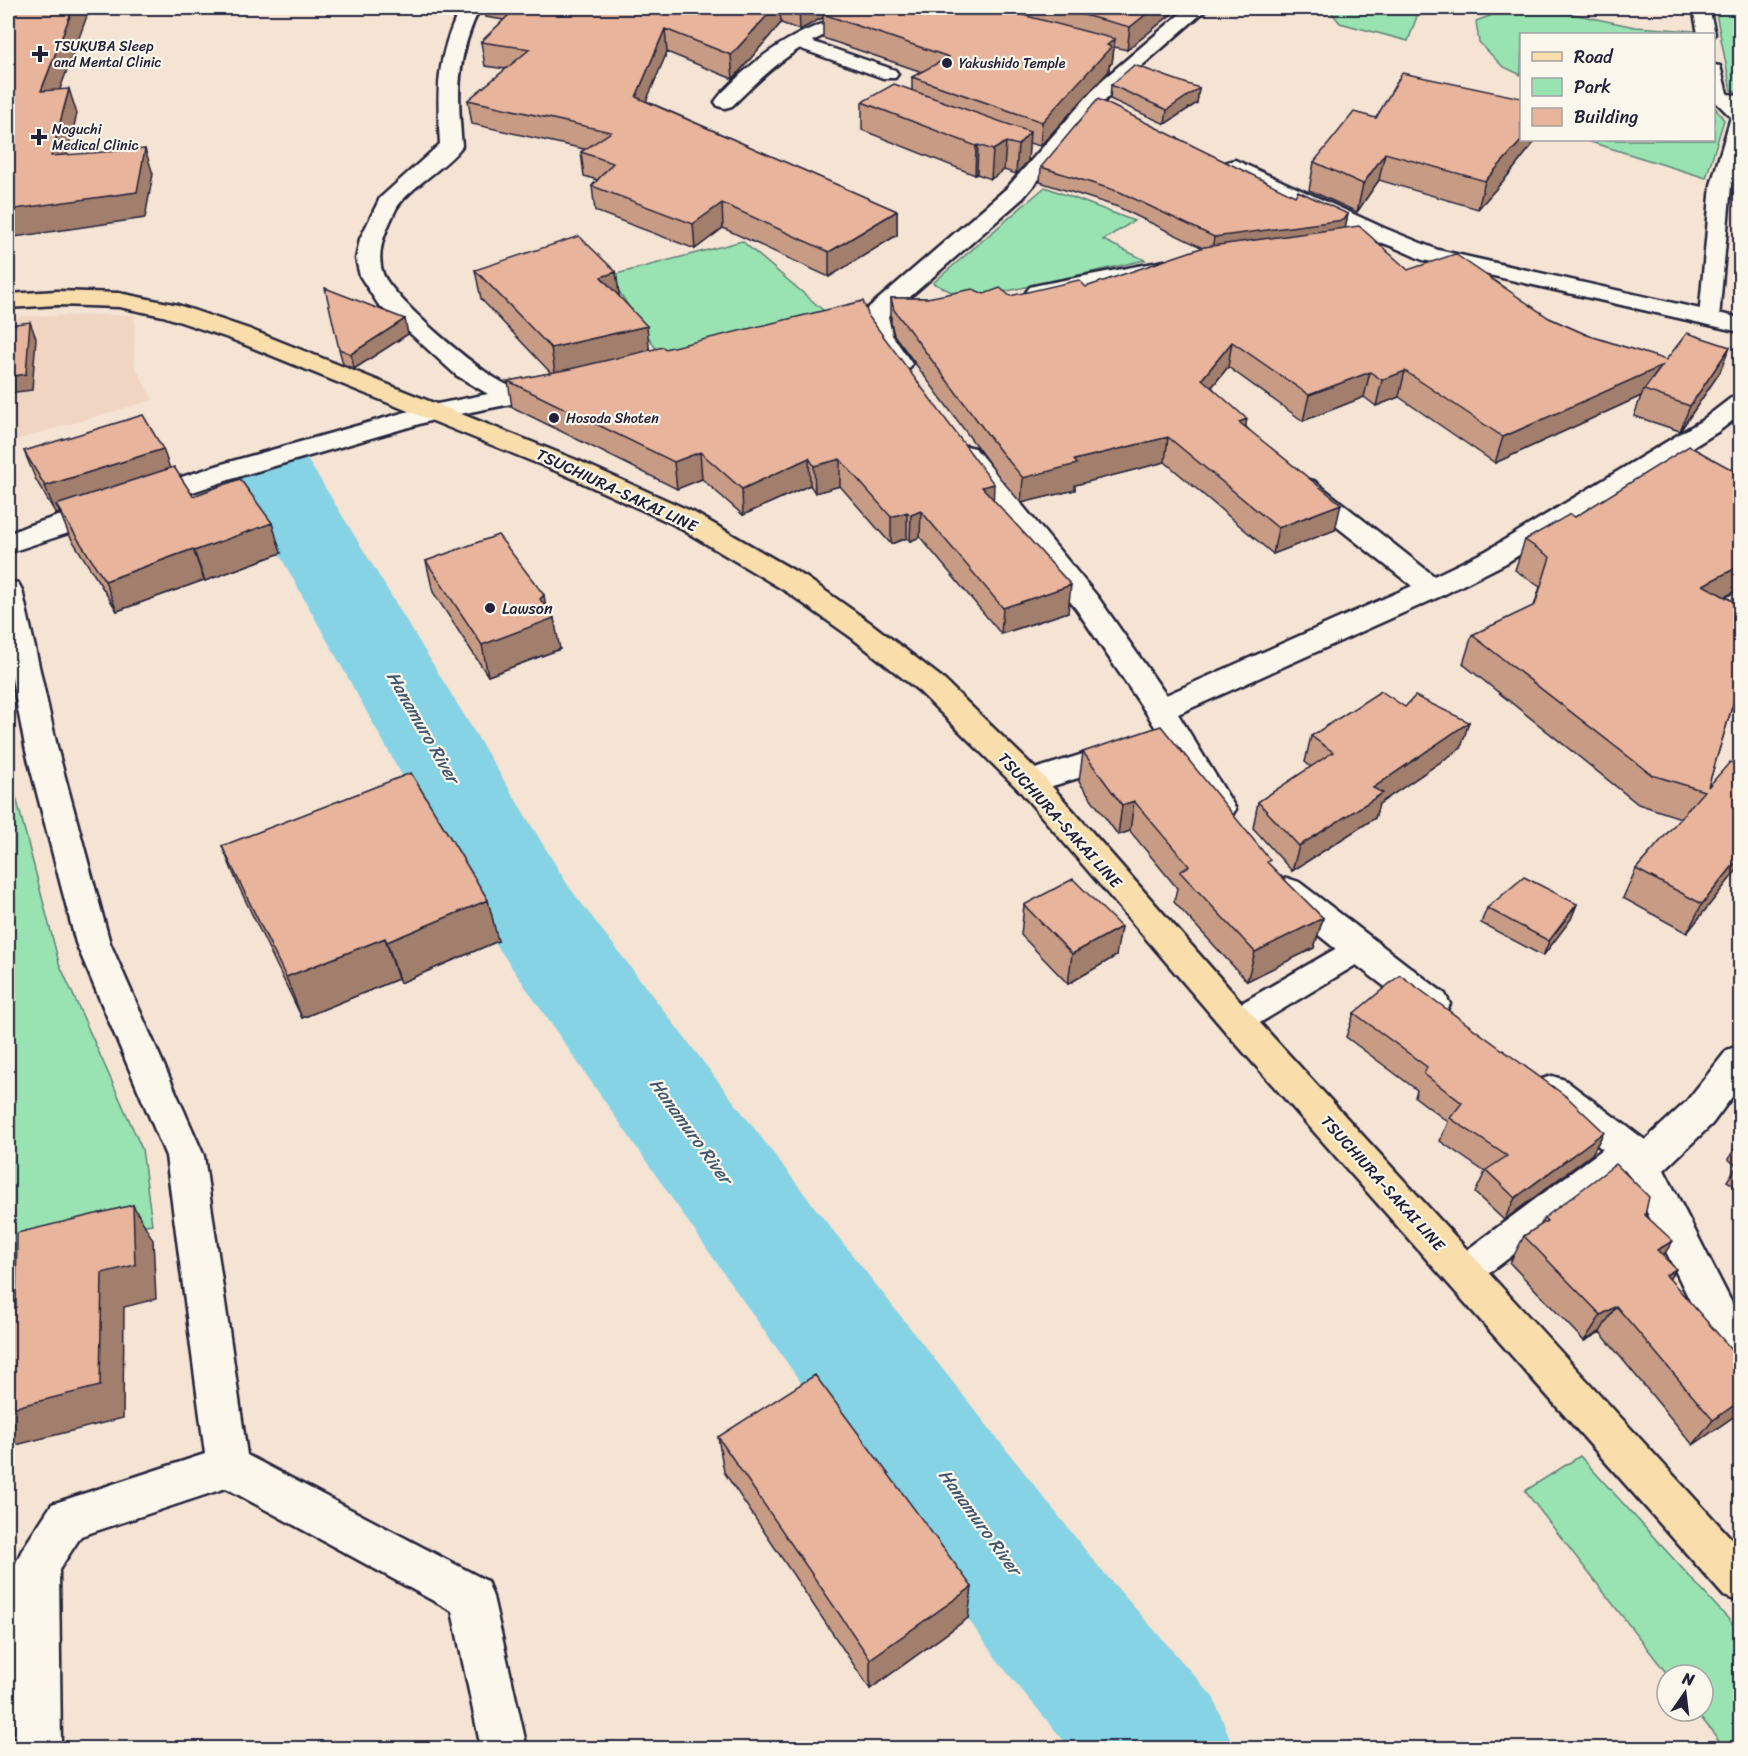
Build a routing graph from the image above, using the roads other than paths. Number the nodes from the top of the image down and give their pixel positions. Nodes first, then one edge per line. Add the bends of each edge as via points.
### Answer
1 (470, 8) edge
2 (1198, 8) edge
3 (1701, 8) edge
4 (890, 18) edge
5 (1706, 33) edge
6 (799, 42) junction
7 (1113, 54) edge
8 (1135, 61) junction
9 (889, 74) dead end
10 (1715, 80) edge
11 (1732, 101) edge
12 (725, 102) dead end
13 (1093, 102) junction
14 (1114, 112) edge
15 (1024, 150) edge
16 (1046, 158) junction
17 (1219, 160) edge
18 (1376, 233) junction
19 (1304, 248) edge
20 (1188, 265) edge
21 (1017, 296) edge
22 (8, 300) edge
23 (906, 314) edge
24 (865, 317) junction
25 (1709, 318) junction
26 (1740, 325) edge
27 (914, 383) edge
28 (574, 384) edge
29 (513, 397) junction
30 (1740, 403) edge
31 (436, 411) junction
32 (948, 429) edge
33 (1287, 475) edge
34 (8, 544) edge
35 (1431, 589) junction
36 (8, 590) edge
37 (1169, 723) junction
38 (1030, 782) junction
39 (1236, 833) edge
40 (1263, 865) edge
41 (1359, 949) junction
42 (1237, 1021) junction
43 (1460, 1023) edge
44 (1740, 1060) edge
45 (1525, 1071) edge
46 (1636, 1157) junction
47 (1464, 1272) junction
48 (1740, 1356) edge
49 (228, 1467) junction
50 (1740, 1580) edge
51 (38, 1749) edge
52 (504, 1749) edge

1 - 29 street via 453,40 447,84 451,146 388,203 371,239 368,259 372,276 393,305 465,370
2 - 8 street
3 - 5 lane
4 - 6 street via 819,19
6 - 9 lane
6 - 12 street via 765,62
7 - 8 street
8 - 13 street
10 - 11 lane via 1718,94
11 - 25 lane via 1740,116 1721,186
13 - 14 street
13 - 16 street
15 - 16 street
16 - 24 street via 1015,193
17 - 18 street
18 - 19 street via 1351,242
18 - 25 street via 1431,255
20 - 21 street
22 - 31 main road via 119,300 169,310
23 - 24 street
24 - 27 street via 876,326
25 - 26 street
28 - 29 street
29 - 31 street
30 - 35 street via 1710,426 1496,557
31 - 34 street via 238,468
31 - 38 main road, TSUCHIURA-SAKAI LINE via 683,518 797,585 930,684
32 - 37 street via 1087,603
33 - 35 street
35 - 37 street
36 - 49 street via 42,751 93,943 185,1156
37 - 38 street
37 - 39 street
38 - 42 main road, TSUCHIURA-SAKAI LINE
40 - 41 street via 1284,888
41 - 42 lane
41 - 43 street
42 - 47 main road, TSUCHIURA-SAKAI LINE
44 - 46 street via 1699,1113
45 - 46 street
46 - 47 lane
46 - 48 street
47 - 50 main road, TSUCHIURA-SAKAI LINE
49 - 51 street via 67,1520 38,1565
49 - 52 street via 471,1598

